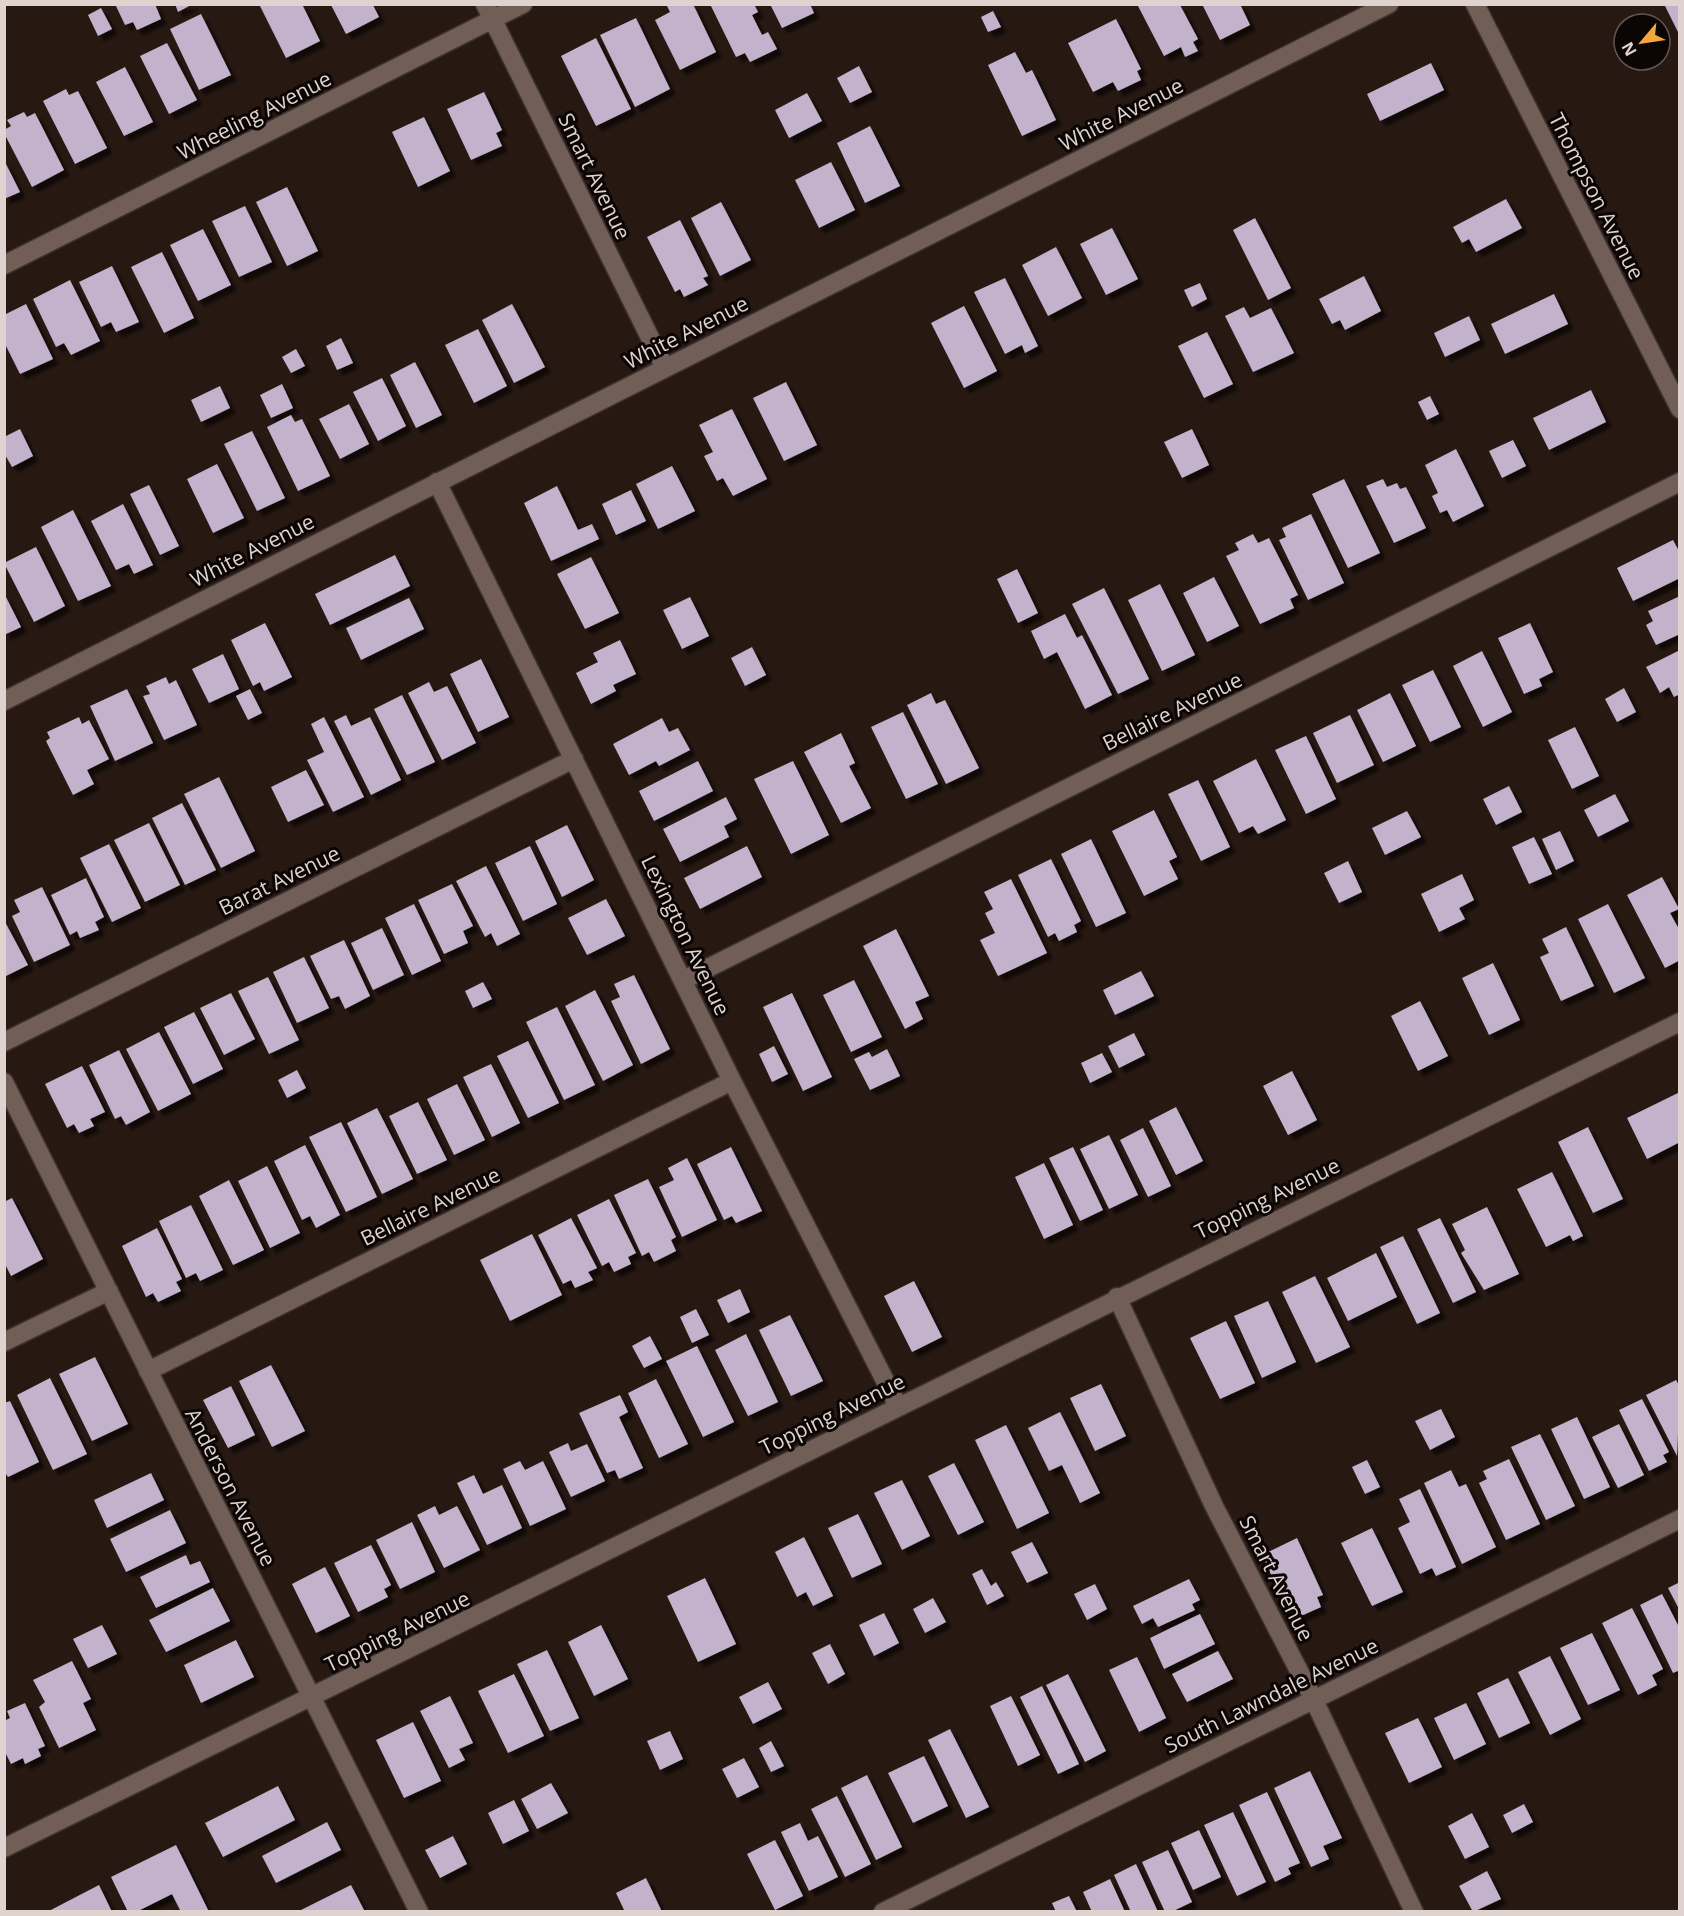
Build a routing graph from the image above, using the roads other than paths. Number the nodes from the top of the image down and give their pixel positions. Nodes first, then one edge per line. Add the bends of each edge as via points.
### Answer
1 (523, 4) edge
2 (1389, 4) edge
3 (1475, 4) edge
4 (489, 12) edge
5 (4, 265) edge
6 (665, 368) junction
7 (1680, 409) edge
8 (436, 482) junction
9 (1680, 482) edge
10 (4, 701) edge
11 (574, 759) junction
12 (684, 980) junction
13 (1680, 1022) edge
14 (4, 1042) edge
15 (732, 1081) junction
16 (4, 1082) edge
17 (109, 1291) junction
18 (1117, 1297) junction
19 (4, 1342) edge
20 (148, 1371) junction
21 (898, 1406) junction
22 (1680, 1519) edge
23 (312, 1698) junction
24 (1314, 1700) junction
25 (4, 1848) edge
26 (419, 1911) edge
27 (883, 1911) edge
28 (1414, 1911) edge

1 - 4 street, Wheeling Avenue
2 - 6 street, White Avenue
3 - 7 street, Thompson Avenue
4 - 5 street, Wheeling Avenue
4 - 6 street, Smart Avenue
6 - 8 street, White Avenue
8 - 10 street, White Avenue
8 - 11 street, Lexington Avenue
9 - 12 street, Bellaire Avenue
11 - 12 street, Lexington Avenue
11 - 14 street, Barat Avenue
12 - 15 street, Lexington Avenue
13 - 18 street, Topping Avenue
15 - 20 street, Bellaire Avenue
15 - 21 street, Lexington Avenue
16 - 17 street, Anderson Avenue
17 - 19 street
17 - 20 street, Anderson Avenue
18 - 21 street, Topping Avenue
18 - 24 street, Smart Avenue via 1214,1506
20 - 23 street, Anderson Avenue
21 - 23 street, Topping Avenue
22 - 24 street, South Lawndale Avenue
23 - 25 street, Topping Avenue
23 - 26 street, Anderson Avenue
24 - 27 street, South Lawndale Avenue
24 - 28 street, Smart Avenue

